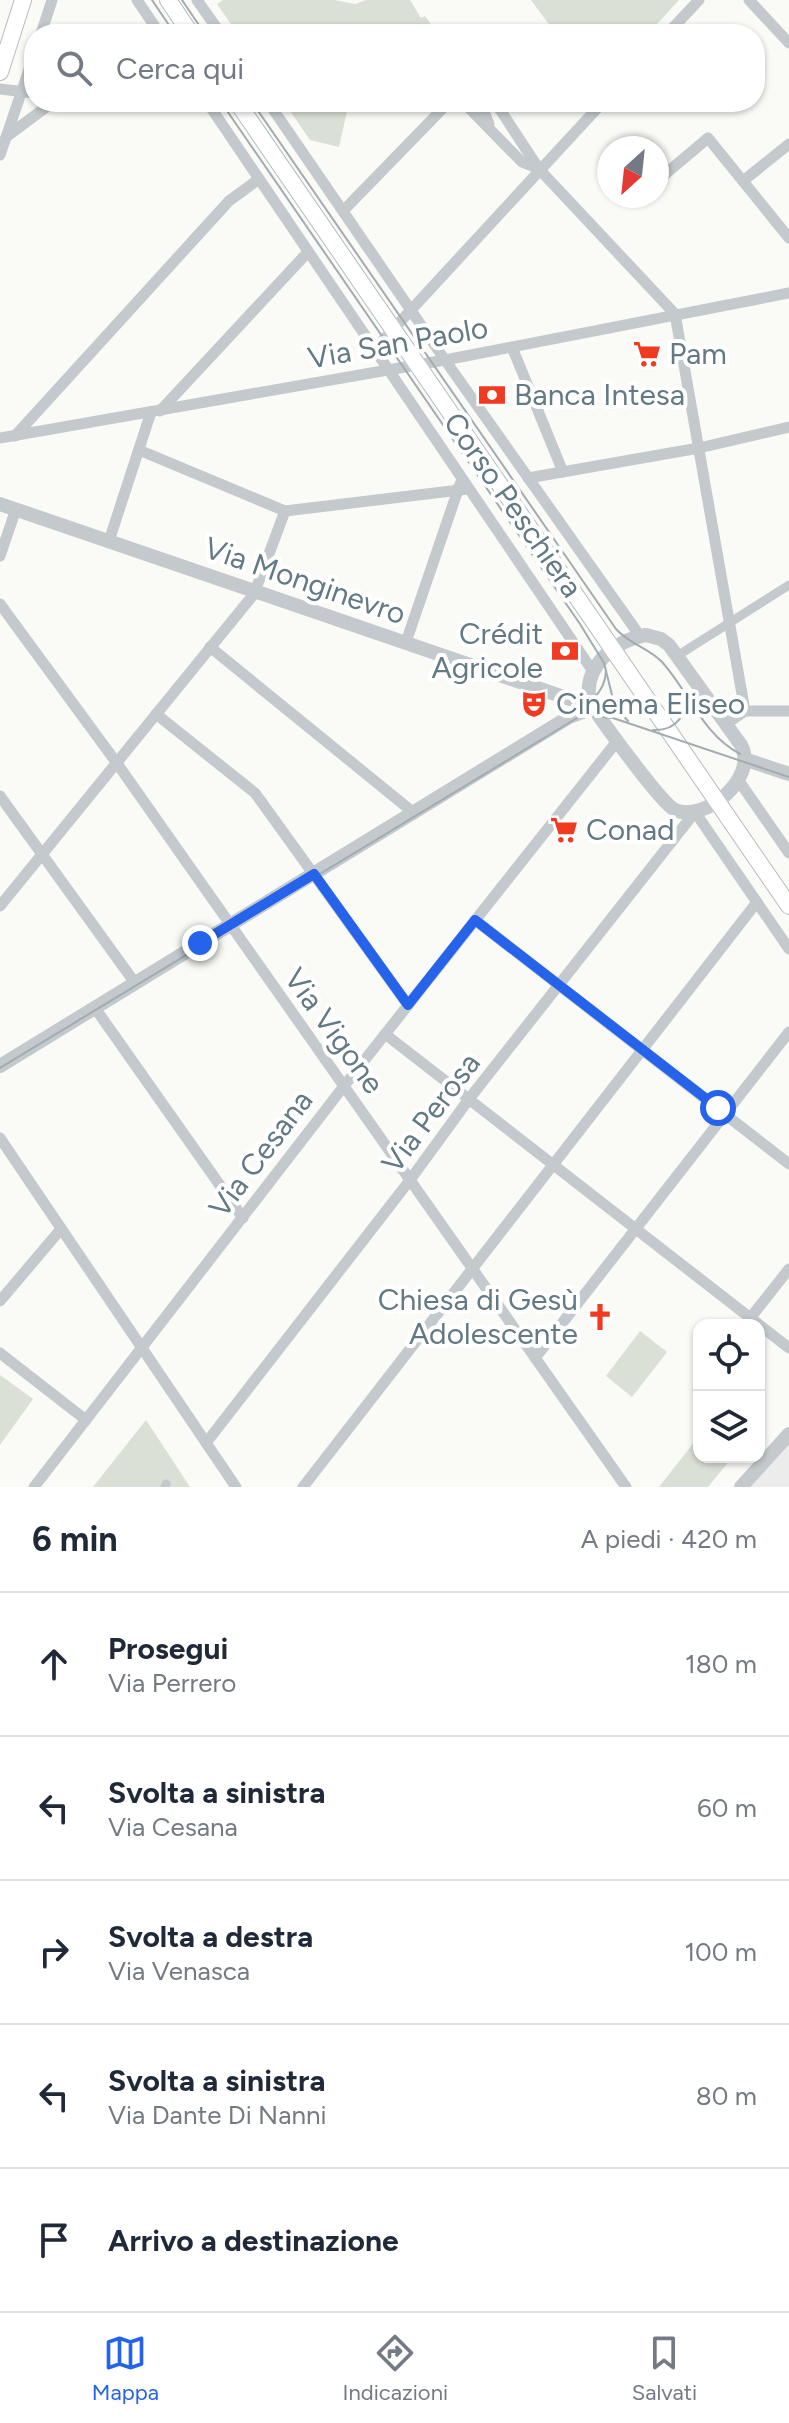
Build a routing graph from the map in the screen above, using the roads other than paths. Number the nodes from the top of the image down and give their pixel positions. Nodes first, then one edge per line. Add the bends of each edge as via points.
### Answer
1 (23, 0) edge
2 (52, 0) edge
3 (137, 0) edge
4 (191, 0) edge
5 (197, 0) edge
6 (699, 0) edge
7 (749, 0) edge
8 (171, 6) edge
9 (44, 24) edge
10 (149, 24) edge
11 (184, 24) edge
12 (214, 24) edge
13 (676, 24) edge
14 (789, 43) edge
15 (0, 72) edge
16 (0, 89) edge
17 (24, 92) edge
18 (24, 101) edge
19 (40, 112) edge
20 (214, 112) edge
21 (244, 112) edge
22 (275, 112) edge
23 (439, 112) edge
24 (473, 112) edge
25 (484, 112) edge
26 (502, 112) edge
27 (593, 112) edge
28 (493, 133) junction
29 (6, 138) junction
30 (789, 144) edge
31 (0, 155) edge
32 (539, 169) junction
33 (669, 171) edge
34 (259, 179) junction
35 (743, 181) junction
36 (343, 211) junction
37 (789, 238) edge
38 (308, 252) junction
39 (789, 293) edge
40 (411, 311) junction
41 (675, 314) junction
42 (393, 330) junction
43 (512, 347) junction
44 (375, 349) junction
45 (445, 360) junction
46 (417, 365) junction
47 (389, 370) junction
48 (156, 412) junction
49 (789, 427) edge
50 (15, 436) junction
51 (0, 438) edge
52 (699, 448) junction
53 (139, 450) junction
54 (563, 472) junction
55 (528, 478) junction
56 (463, 485) junction
57 (0, 504) edge
58 (16, 509) junction
59 (285, 511) junction
60 (109, 541) junction
61 (0, 556) edge
62 (789, 585) edge
63 (255, 592) junction
64 (0, 604) edge
65 (729, 621) junction
66 (640, 636) junction
67 (406, 642) junction
68 (210, 647) junction
69 (612, 651) junction
70 (677, 656) junction
71 (592, 670) junction
72 (593, 708) junction
73 (745, 711) junction
74 (789, 711) edge
75 (156, 714) junction
76 (726, 724) junction
77 (618, 740) junction
78 (747, 760) junction
79 (116, 762) junction
80 (789, 774) edge
81 (739, 781) junction
82 (0, 796) edge
83 (716, 800) junction
84 (695, 812) junction
85 (414, 813) junction
86 (789, 853) edge
87 (41, 855) junction
88 (314, 874) junction
89 (757, 902) junction
90 (0, 906) edge
91 (789, 906) edge
92 (475, 920) junction
93 (229, 926) junction
94 (789, 949) edge
95 (135, 983) junction
96 (560, 985) junction
97 (408, 1005) junction
98 (95, 1008) junction
99 (789, 1032) edge
100 (385, 1034) junction
101 (642, 1049) junction
102 (0, 1066) edge
103 (344, 1086) junction
104 (469, 1099) junction
105 (726, 1114) junction
106 (0, 1138) edge
107 (553, 1164) junction
108 (789, 1164) edge
109 (410, 1180) junction
110 (243, 1218) junction
111 (635, 1228) junction
112 (61, 1229) junction
113 (471, 1268) junction
114 (789, 1269) edge
115 (0, 1301) edge
116 (751, 1317) junction
117 (141, 1347) junction
118 (789, 1348) edge
119 (0, 1353) edge
120 (535, 1358) junction
121 (86, 1420) junction
122 (789, 1434) edge
123 (206, 1443) junction
124 (34, 1487) edge
125 (236, 1487) edge
126 (303, 1487) edge
127 (626, 1487) edge
128 (741, 1487) edge

1 - 15 main road
2 - 9 street
3 - 10 street
4 - 8 street
5 - 12 street
6 - 13 street
7 - 14 street
8 - 11 main road
16 - 17 street
18 - 29 street
19 - 29 street
20 - 34 street, Corso Peschiera
21 - 42 main road, Corso Peschiera
22 - 36 street, Corso Peschiera
23 - 36 street
24 - 28 street
25 - 28 street
26 - 32 street
27 - 32 street
28 - 32 street via 522,162
29 - 31 street
30 - 35 street
32 - 40 street
32 - 41 street
33 - 35 street via 708,138
34 - 38 street, Corso Peschiera
34 - 50 street via 229,201
35 - 37 street
36 - 40 street, Corso Peschiera
38 - 44 street, Corso Peschiera
38 - 48 street
39 - 41 street, Via San Paolo
40 - 42 street
40 - 45 street, Corso Peschiera
41 - 43 street, Via San Paolo
41 - 52 street
42 - 44 street
42 - 46 main road, Corso Peschiera
43 - 45 street, Via San Paolo
43 - 54 street
44 - 47 street, Corso Peschiera
45 - 46 street, Via San Paolo
45 - 55 street, Corso Peschiera
46 - 47 street, Via San Paolo
46 - 69 main road, Corso Peschiera
47 - 48 street, Via San Paolo
47 - 56 street, Corso Peschiera
48 - 50 street, Via San Paolo
48 - 53 street
49 - 52 street
50 - 51 street, Via San Paolo
52 - 54 street
52 - 65 street
53 - 59 street
53 - 60 street
54 - 55 street
55 - 66 street, Corso Peschiera
56 - 59 street
56 - 67 street
56 - 71 street, Corso Peschiera
57 - 58 street, Via Monginevro
58 - 60 street, Via Monginevro
58 - 61 street
59 - 63 street
60 - 63 street, Via Monginevro
62 - 65 street
63 - 67 street, Via Monginevro
63 - 68 street
64 - 79 street, Via Vigone
65 - 70 street
65 - 73 street
66 - 69 street
66 - 70 street via 662,640
67 - 72 street, Via Monginevro
68 - 75 street
68 - 85 street
69 - 71 street
69 - 83 main road, Corso Peschiera
70 - 76 street
71 - 72 street via 588,691
72 - 77 street
72 - 85 street via 569,717
73 - 74 street
73 - 76 street
75 - 79 street
75 - 88 street via 255,793
76 - 78 street
77 - 84 street via 663,801 681,812
77 - 92 street, Via Cesana
78 - 80 street
78 - 81 street
79 - 87 street
79 - 93 street, Via Vigone
81 - 83 street
81 - 86 street
82 - 87 street
83 - 84 street
83 - 91 main road, Corso Peschiera
84 - 89 street
84 - 96 street, Via Perosa
85 - 88 street
87 - 90 street
87 - 95 street
88 - 93 street
88 - 97 street
89 - 94 street
89 - 101 street
92 - 96 street
92 - 97 street, Via Cesana
93 - 95 street
93 - 103 street, Via Vigone
95 - 98 street
96 - 101 street
96 - 104 street, Via Perosa
97 - 100 street, Via Cesana
98 - 102 street
98 - 110 street
99 - 105 street
100 - 103 street, Via Cesana
100 - 104 street
101 - 105 street
101 - 107 street
103 - 109 street, Via Vigone
103 - 110 street, Via Cesana
104 - 107 street
104 - 109 street, Via Perosa
105 - 108 street
105 - 111 street
106 - 112 street
107 - 111 street
107 - 113 street
109 - 113 street, Via Vigone
109 - 123 street, Via Perosa
110 - 117 street, Via Cesana
111 - 116 street
111 - 120 street
112 - 115 street
112 - 117 street
113 - 120 street, Via Vigone
113 - 126 street
114 - 116 street
116 - 118 street
117 - 121 street, Via Cesana
117 - 123 street
119 - 121 street
120 - 127 street, Via Vigone
121 - 124 street, Via Cesana
122 - 128 street
123 - 125 street

